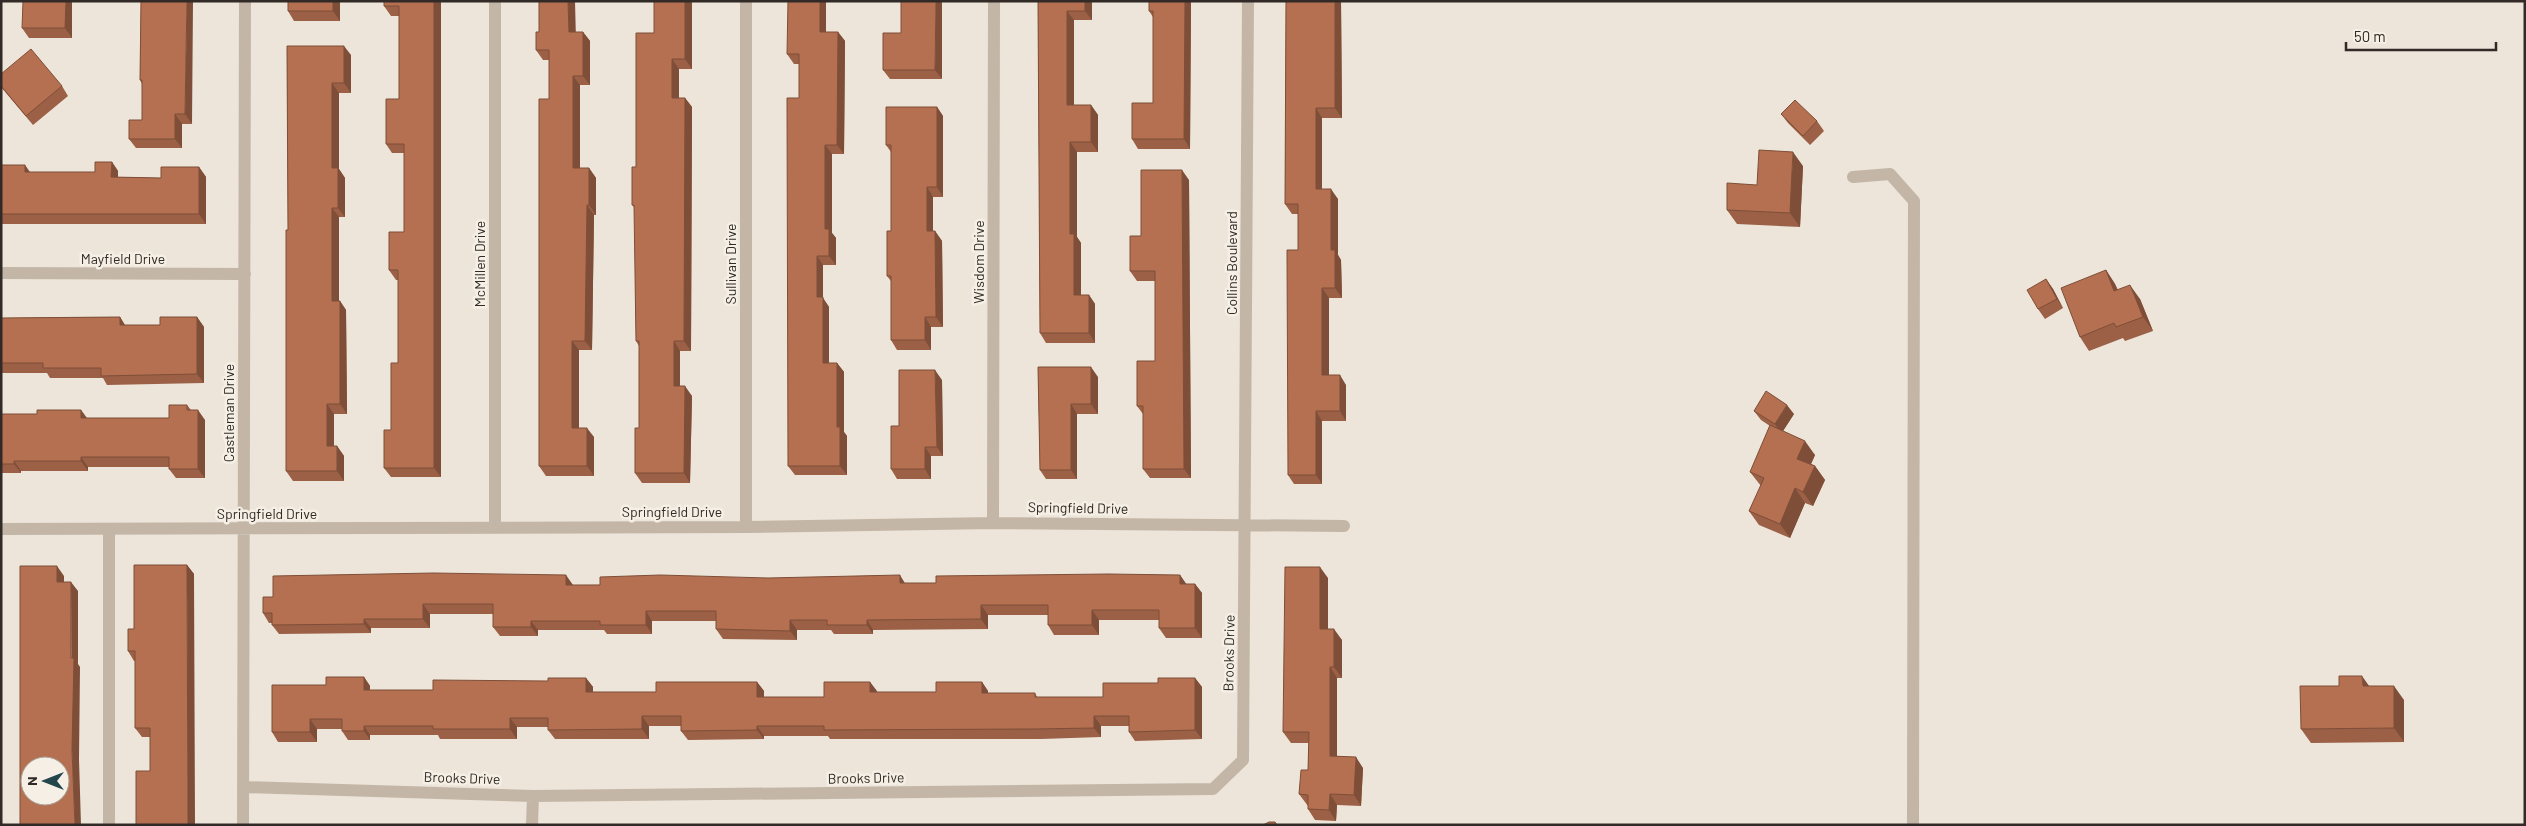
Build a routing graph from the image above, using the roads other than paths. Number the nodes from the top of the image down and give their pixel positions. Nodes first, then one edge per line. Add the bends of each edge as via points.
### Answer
1 (245, 1) edge
2 (494, 1) edge
3 (746, 1) edge
4 (994, 1) edge
5 (1248, 1) edge
6 (1853, 177) dead end
7 (1, 273) edge
8 (245, 274) junction
9 (993, 523) junction
10 (1245, 525) junction
11 (1344, 526) dead end
12 (495, 527) junction
13 (746, 527) junction
14 (1, 529) edge
15 (109, 530) junction
16 (244, 530) junction
17 (243, 786) junction
18 (532, 796) junction
19 (108, 825) edge
20 (243, 825) edge
21 (532, 825) edge
22 (1913, 825) edge

1 - 8 street, Castleman Drive
2 - 12 street, McMillen Drive
3 - 13 street, Sullivan Drive
4 - 9 street, Wisdom Drive
5 - 10 street, Collins Boulevard
6 - 22 street via 1890,174 1914,201
7 - 8 street, Mayfield Drive
8 - 16 street, Castleman Drive
9 - 10 street, Springfield Drive
9 - 13 street, Springfield Drive
10 - 11 street, Springfield Drive
10 - 18 street, Brooks Drive via 1243,760 1213,789
12 - 13 street, Springfield Drive
12 - 16 street, Springfield Drive
14 - 15 street, Springfield Drive
15 - 16 street, Springfield Drive
15 - 19 street
16 - 17 street, Castleman Drive
17 - 18 street, Brooks Drive
17 - 20 street, Castleman Drive
18 - 21 street

